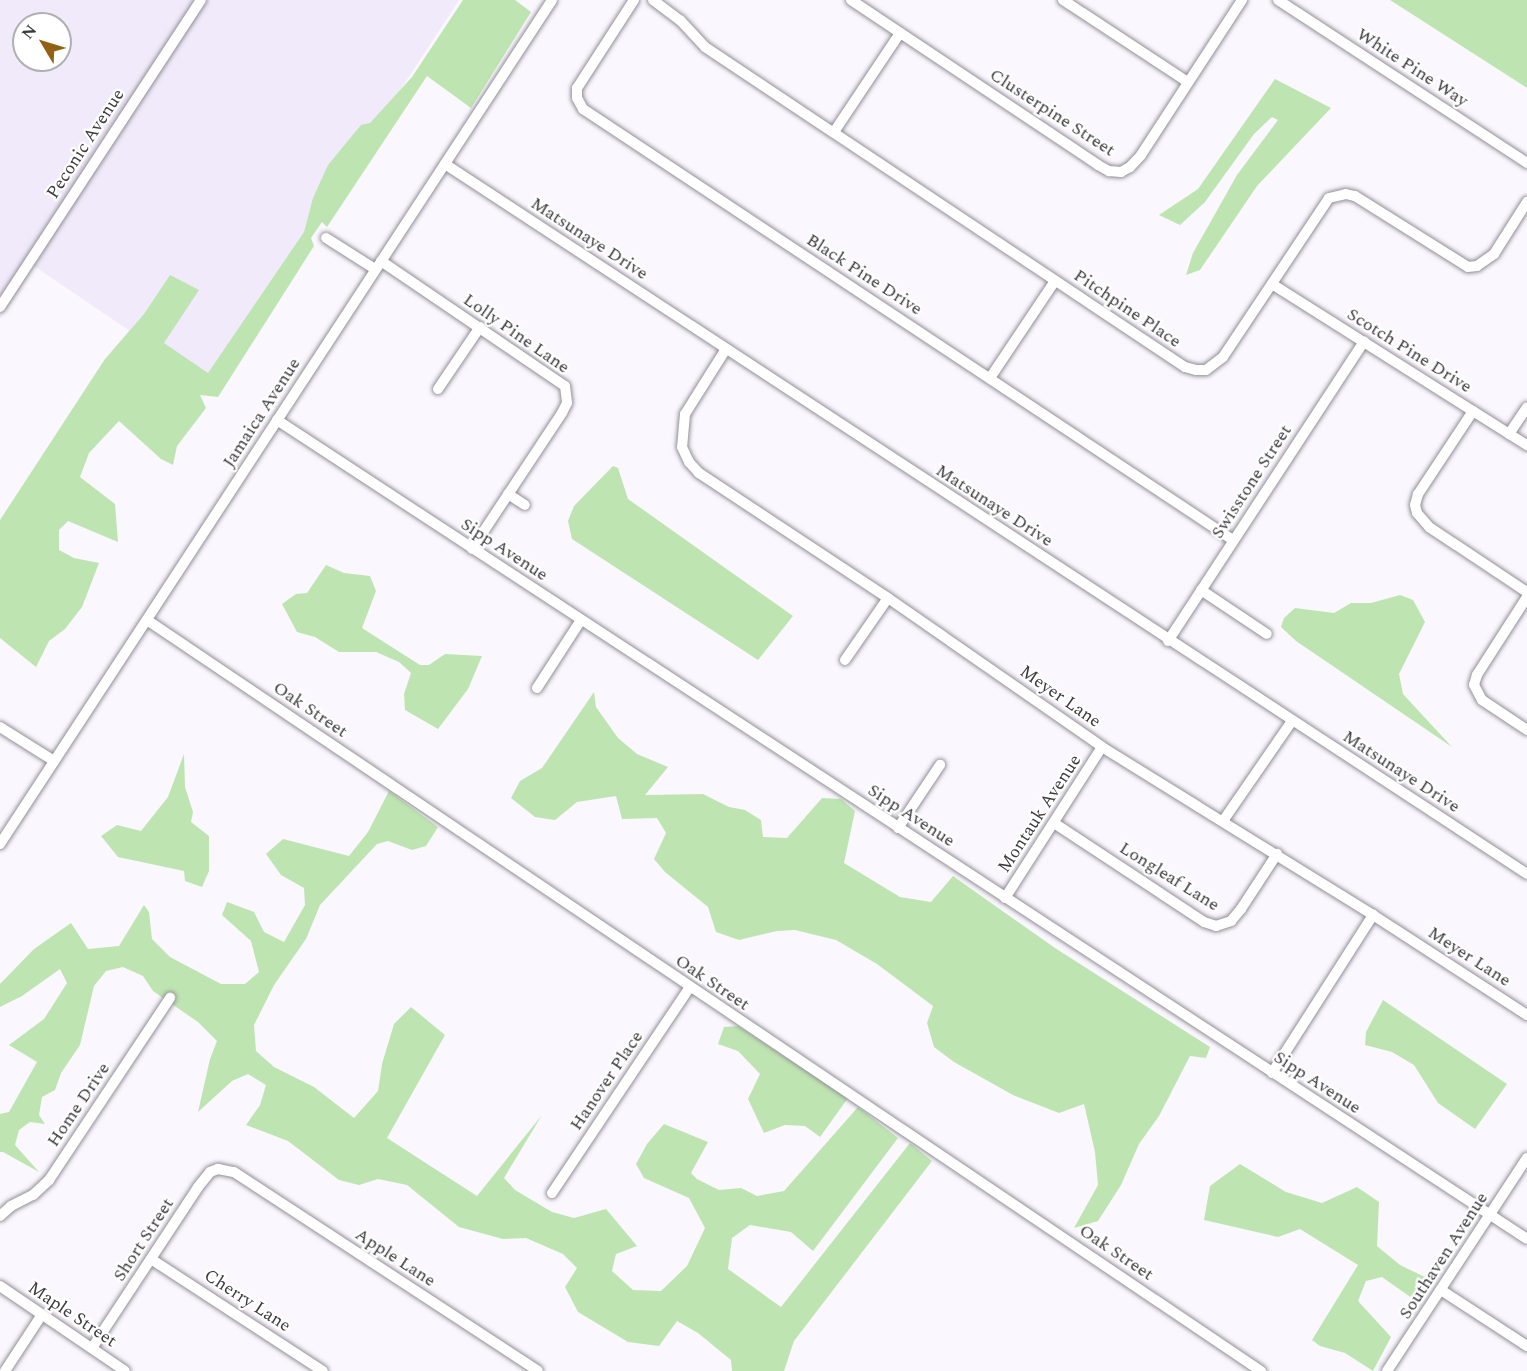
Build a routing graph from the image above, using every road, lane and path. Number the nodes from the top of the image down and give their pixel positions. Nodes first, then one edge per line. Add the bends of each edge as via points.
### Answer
1 (201, 0) edge
2 (552, 0) edge
3 (634, 0) edge
4 (653, 0) edge
5 (851, 0) edge
6 (1063, 0) edge
7 (1242, 0) edge
8 (1278, 0) edge
9 (900, 33) junction
10 (1188, 82) junction
11 (834, 132) junction
12 (445, 164) junction
13 (1527, 164) edge
14 (1527, 202) edge
15 (326, 238) dead end
16 (378, 265) junction
17 (1055, 280) junction
18 (1272, 284) junction
19 (0, 307) edge
20 (480, 327) junction
21 (1364, 342) junction
22 (726, 349) junction
23 (990, 378) junction
24 (438, 389) dead end
25 (1527, 407) edge
26 (1473, 411) junction
27 (277, 420) junction
28 (1509, 434) junction
29 (1527, 446) edge
30 (508, 494) junction
31 (525, 505) dead end
32 (1233, 540) junction
33 (472, 549) junction
34 (1201, 590) junction
35 (1527, 594) edge
36 (888, 598) junction
37 (147, 620) junction
38 (581, 620) junction
39 (1267, 634) dead end
40 (1168, 641) junction
41 (845, 660) dead end
42 (537, 688) dead end
43 (1292, 720) junction
44 (0, 727) edge
45 (1527, 730) edge
46 (1102, 747) junction
47 (54, 761) junction
48 (940, 765) dead end
49 (1223, 821) junction
50 (1054, 823) junction
51 (898, 828) junction
52 (0, 844) edge
53 (1277, 854) junction
54 (1527, 874) edge
55 (1005, 898) junction
56 (1373, 915) junction
57 (690, 987) junction
58 (170, 998) dead end
59 (1527, 1015) edge
60 (1272, 1073) junction
61 (1527, 1158) edge
62 (234, 1172) joint
63 (552, 1193) dead end
64 (0, 1216) edge
65 (1490, 1216) junction
66 (1527, 1239) edge
67 (151, 1259) junction
68 (0, 1286) edge
69 (1441, 1290) junction
70 (42, 1316) junction
71 (1527, 1346) edge
72 (92, 1348) junction
73 (5, 1371) edge
74 (125, 1371) edge
75 (323, 1371) edge
76 (538, 1371) edge
77 (1261, 1371) edge
78 (1387, 1371) edge

1 - 19 street, Peconic Avenue
2 - 12 street, Jamaica Avenue
3 - 23 street, Black Pine Drive via 577,87 583,109
4 - 11 street, Pitchpine Place via 705,47
5 - 9 street, Clusterpine Street
6 - 10 street
7 - 10 street, Clusterpine Street
8 - 13 street, White Pine Way
9 - 10 street, Clusterpine Street via 1108,171 1121,172 1141,155
9 - 11 street
11 - 17 street, Pitchpine Place
12 - 16 street, Jamaica Avenue
12 - 22 street, Matsunaye Drive
14 - 18 street, Pitchpine Place via 1494,254 1477,266 1468,267 1355,196 1336,195 1322,206
15 - 16 street, Lolly Pine Lane
16 - 20 street, Lolly Pine Lane
16 - 27 street, Jamaica Avenue
17 - 18 street, Pitchpine Place via 1185,367 1196,370 1206,370 1223,357
17 - 23 street
18 - 21 street, Scotch Pine Drive
20 - 24 street
20 - 30 street, Lolly Pine Lane via 558,380 567,393 562,413
21 - 26 street, Scotch Pine Drive
21 - 32 street, Swisstone Street
22 - 36 street, Meyer Lane via 684,414 682,447 689,462 699,473
22 - 40 street, Matsunaye Drive
23 - 32 street, Black Pine Drive
25 - 28 street
26 - 28 street, Scotch Pine Drive
26 - 35 street via 1418,494 1417,513 1428,527
27 - 33 street, Sipp Avenue
27 - 37 street, Jamaica Avenue
28 - 29 street, Scotch Pine Drive
30 - 31 street
30 - 33 street, Lolly Pine Lane
32 - 34 street, Swisstone Street
33 - 38 street, Sipp Avenue
34 - 39 street
34 - 40 street, Swisstone Street
35 - 45 street via 1474,685 1482,700
36 - 41 street
36 - 46 street, Meyer Lane
37 - 47 street, Jamaica Avenue
37 - 57 street, Oak Street
38 - 42 street
38 - 51 street, Sipp Avenue
40 - 43 street, Matsunaye Drive
43 - 49 street
43 - 54 street, Matsunaye Drive
44 - 47 street
46 - 49 street, Meyer Lane
46 - 50 street, Montauk Avenue
47 - 52 street, Jamaica Avenue
48 - 51 street
49 - 53 street, Meyer Lane
50 - 53 street, Longleaf Lane via 1204,922 1216,926 1231,921
50 - 55 street, Montauk Avenue
51 - 55 street, Sipp Avenue
53 - 56 street, Meyer Lane
55 - 60 street, Sipp Avenue
56 - 59 street, Meyer Lane
56 - 60 street
57 - 63 street, Hanover Place
57 - 77 street, Oak Street
58 - 64 street, Home Drive via 49,1180
60 - 65 street, Sipp Avenue
61 - 65 street, Southaven Avenue
62 - 67 street, Short Street via 210,1172
62 - 76 street, Apple Lane
65 - 66 street, Sipp Avenue
65 - 69 street, Southaven Avenue
67 - 72 street, Short Street
67 - 75 street, Cherry Lane
68 - 70 street, Maple Street
69 - 71 street
69 - 78 street, Southaven Avenue
70 - 72 street, Maple Street
70 - 73 street
72 - 74 street, Maple Street

